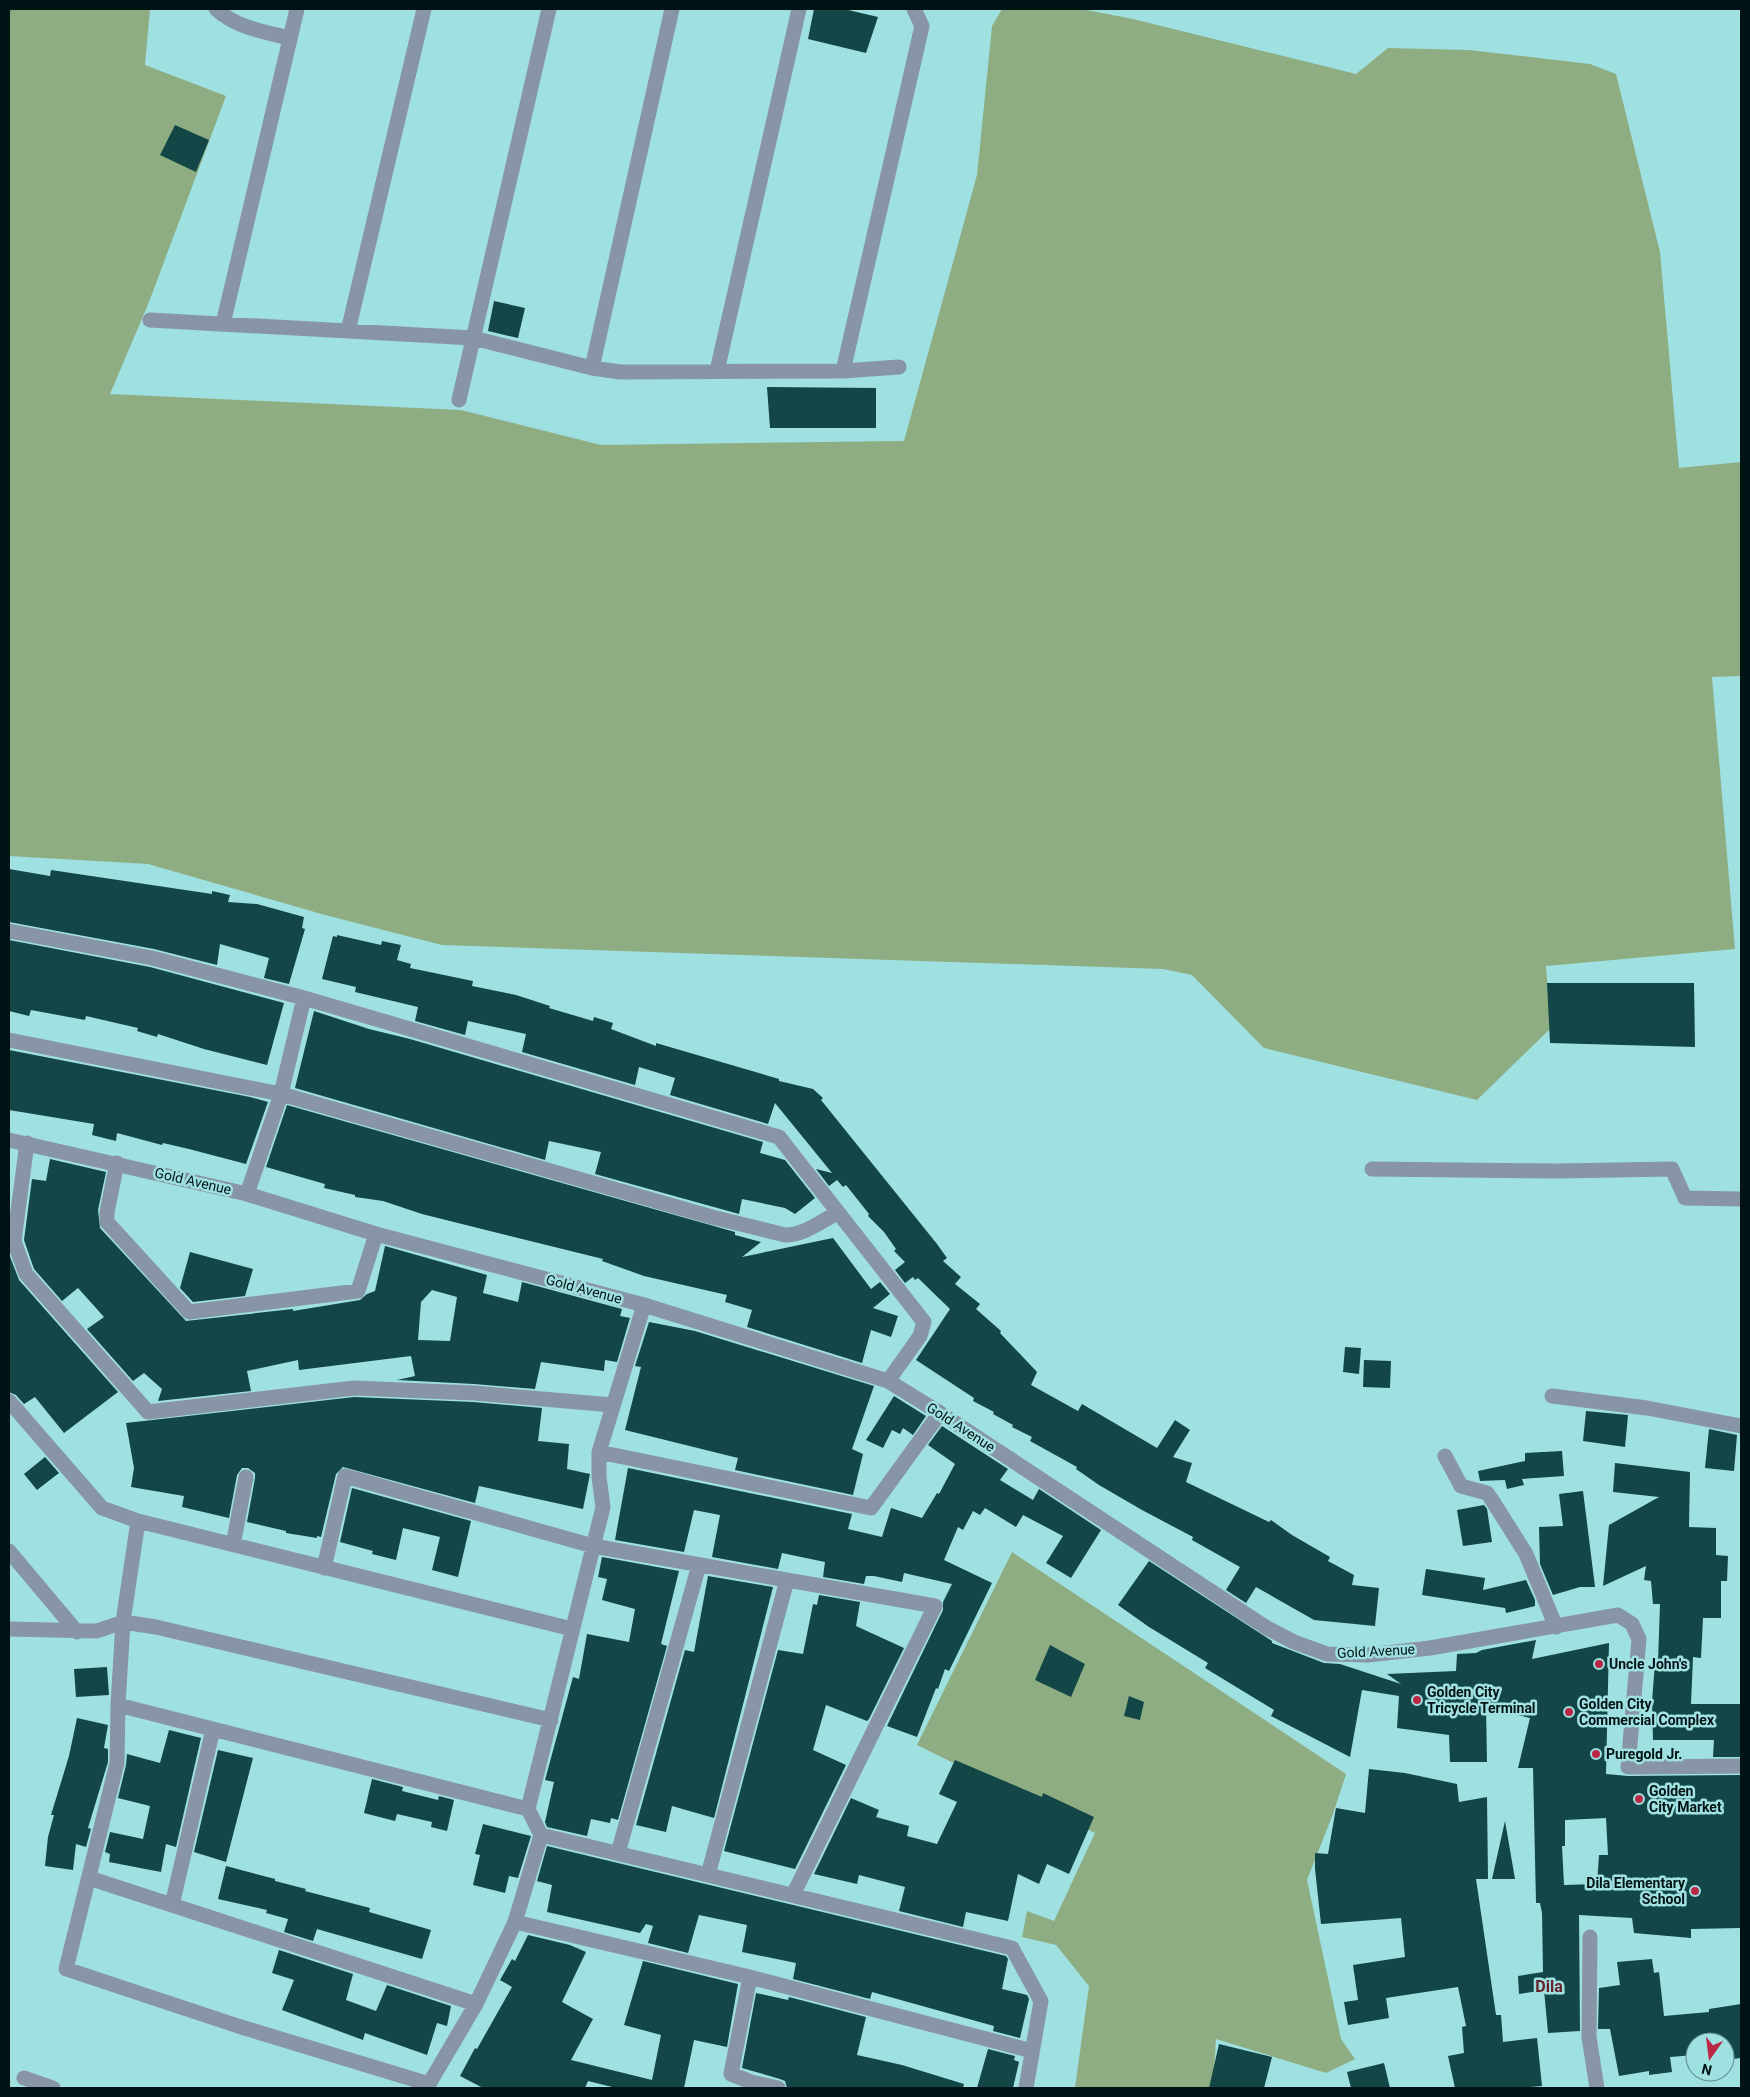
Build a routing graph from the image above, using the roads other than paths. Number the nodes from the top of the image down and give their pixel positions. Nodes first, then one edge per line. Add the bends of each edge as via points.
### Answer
1 (216, 9) edge
2 (297, 9) edge
3 (424, 9) edge
4 (549, 9) edge
5 (672, 9) edge
6 (799, 9) edge
7 (914, 9) edge
8 (289, 38) junction
9 (150, 320) dead end
10 (223, 324) junction
11 (348, 331) junction
12 (473, 338) junction
13 (899, 367) dead end
14 (592, 368) junction
15 (716, 371) junction
16 (843, 371) junction
17 (459, 400) dead end
18 (9, 931) edge
19 (304, 998) junction
20 (9, 1040) edge
21 (281, 1094) junction
22 (9, 1140) edge
23 (27, 1143) junction
24 (117, 1163) junction
25 (1372, 1169) dead end
26 (247, 1194) junction
27 (1741, 1199) edge
28 (836, 1213) junction
29 (376, 1234) junction
30 (644, 1305) junction
31 (888, 1381) junction
32 (1552, 1396) dead end
33 (9, 1401) edge
34 (612, 1405) junction
35 (940, 1413) junction
36 (1741, 1426) edge
37 (599, 1452) junction
38 (1445, 1456) dead end
39 (246, 1477) dead end
40 (138, 1521) junction
41 (233, 1545) junction
42 (593, 1546) junction
43 (9, 1550) edge
44 (698, 1565) junction
45 (324, 1568) junction
46 (787, 1580) junction
47 (123, 1622) junction
48 (1556, 1627) junction
49 (9, 1629) edge
50 (572, 1629) junction
51 (77, 1632) junction
52 (118, 1705) junction
53 (551, 1720) junction
54 (214, 1729) junction
55 (1741, 1766) edge
56 (528, 1810) junction
57 (541, 1835) junction
58 (618, 1853) junction
59 (708, 1875) junction
60 (88, 1878) junction
61 (793, 1895) junction
62 (172, 1905) junction
63 (515, 1922) junction
64 (1590, 1937) dead end
65 (750, 1977) junction
66 (476, 2004) junction
67 (1032, 2051) junction
68 (24, 2078) dead end
69 (52, 2088) edge
70 (778, 2088) edge
71 (1026, 2088) edge
72 (1597, 2088) edge

1 - 8 street via 229,20
2 - 8 street
3 - 11 street
4 - 12 street
5 - 14 street
6 - 15 street
7 - 16 street via 922,26
8 - 10 street
9 - 10 street
10 - 11 street
11 - 12 street
12 - 14 street
12 - 17 street
13 - 16 street
14 - 15 street via 620,372
15 - 16 street
18 - 19 street via 152,958
19 - 21 street
19 - 28 street via 779,1137
20 - 21 street
21 - 26 street
21 - 28 street via 785,1235 802,1232
22 - 23 street, Gold Avenue
23 - 24 street, Gold Avenue
23 - 34 street via 14,1241 26,1274 148,1412 354,1388 474,1393
24 - 26 street, Gold Avenue
24 - 29 street via 108,1222 189,1312 358,1291
25 - 27 street via 1672,1169 1685,1198
26 - 29 street, Gold Avenue
28 - 31 street via 924,1322 920,1336
29 - 30 street, Gold Avenue
30 - 31 street, Gold Avenue
30 - 34 street
31 - 35 street, Gold Avenue
32 - 36 street via 1647,1408
33 - 40 street via 102,1508
34 - 37 street
35 - 37 street via 871,1508
35 - 48 street, Gold Avenue via 1267,1628 1327,1654 1368,1655 1430,1648
37 - 42 street via 603,1507
38 - 48 street via 1461,1486 1486,1493 1492,1500 1526,1554
39 - 41 street
40 - 41 street
40 - 47 street
41 - 45 street
42 - 44 street
42 - 45 street via 345,1476
42 - 50 street
43 - 51 street
44 - 46 street
44 - 58 street
45 - 50 street
46 - 59 street
46 - 61 street via 935,1606
47 - 51 street via 97,1631
47 - 52 street
47 - 53 street
48 - 55 street, Gold Avenue via 1618,1615 1632,1624 1639,1639 1628,1767
49 - 51 street
50 - 53 street
52 - 54 street
52 - 60 street via 117,1763
53 - 56 street
54 - 56 street
54 - 62 street
56 - 57 street
57 - 58 street
57 - 63 street
58 - 59 street
59 - 61 street
60 - 62 street
60 - 66 street via 66,1968 238,2026 429,2084
61 - 67 street via 1012,1948 1041,2001
62 - 66 street
63 - 65 street
63 - 66 street
64 - 72 street via 1589,2037
65 - 67 street
65 - 70 street via 731,2074
67 - 71 street
68 - 69 street

